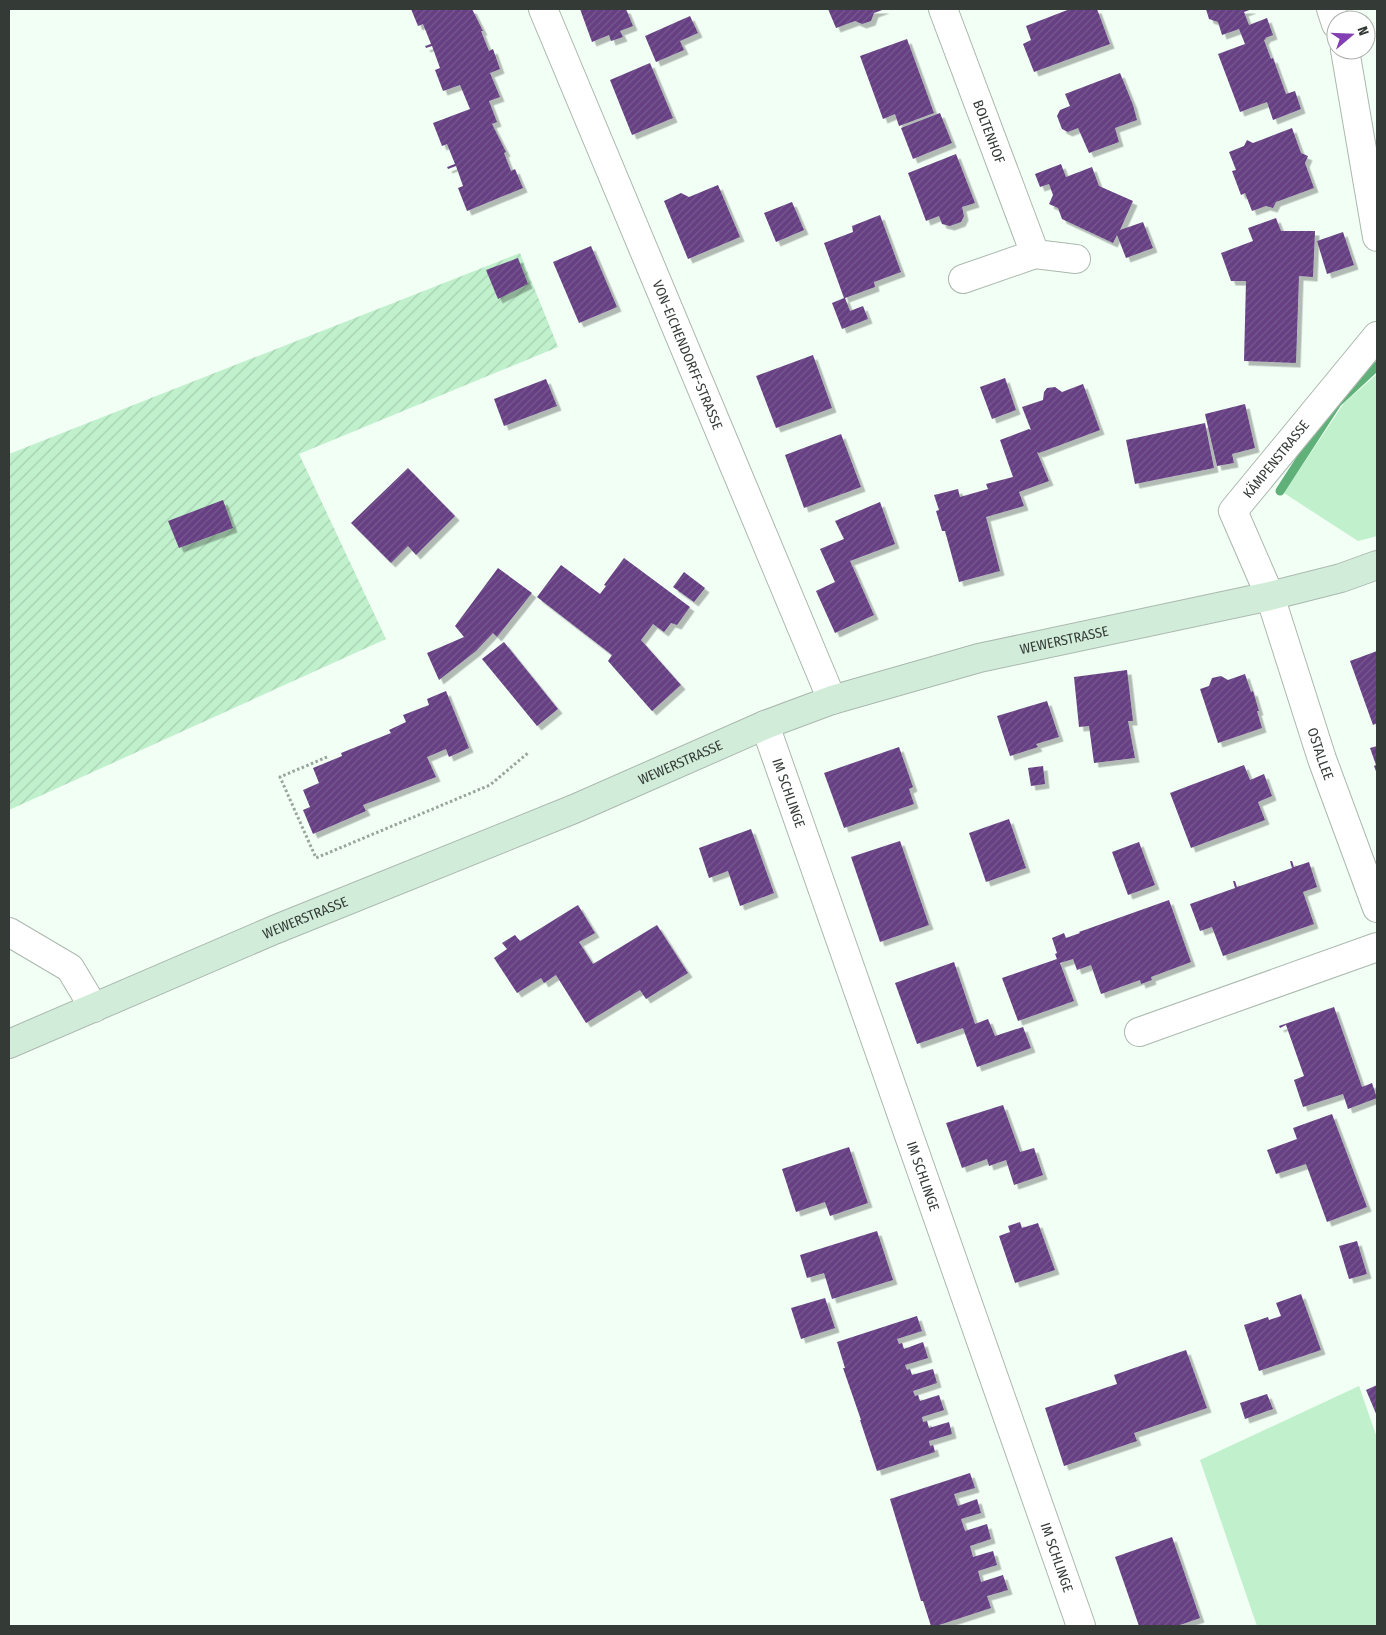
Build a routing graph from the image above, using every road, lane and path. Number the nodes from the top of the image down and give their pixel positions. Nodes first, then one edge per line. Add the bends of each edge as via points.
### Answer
1 (544, 9) edge
2 (943, 9) edge
3 (1347, 60) edge
4 (1377, 237) edge
5 (1035, 254) junction
6 (1076, 259) dead end
7 (963, 279) dead end
8 (1377, 336) edge
9 (1377, 565) edge
10 (1270, 596) junction
11 (832, 700) junction
12 (765, 725) junction
13 (528, 753) dead end
14 (327, 757) dead end
15 (1377, 908) edge
16 (9, 932) edge
17 (1377, 947) edge
18 (94, 1008) junction
19 (1139, 1032) dead end
20 (9, 1044) edge
21 (1081, 1626) edge

1 - 11 street, VON-EICHENDORFF-STRASSE
2 - 5 street, BOLTENHOF
3 - 4 street
5 - 6 street
5 - 7 street
8 - 10 street, KÄMPENSTRASSE via 1233,511
9 - 10 main road, WEWERSTRASSE
10 - 11 main road, WEWERSTRASSE via 987,656
10 - 15 street, OSTALLEE via 1322,759
11 - 12 main road, WEWERSTRASSE
12 - 18 main road, WEWERSTRASSE via 574,809 274,930
12 - 21 street, IM SCHLINGE
13 - 14 path via 490,785 316,858 280,777
16 - 18 street via 70,968
17 - 19 street
18 - 20 main road, WEWERSTRASSE

